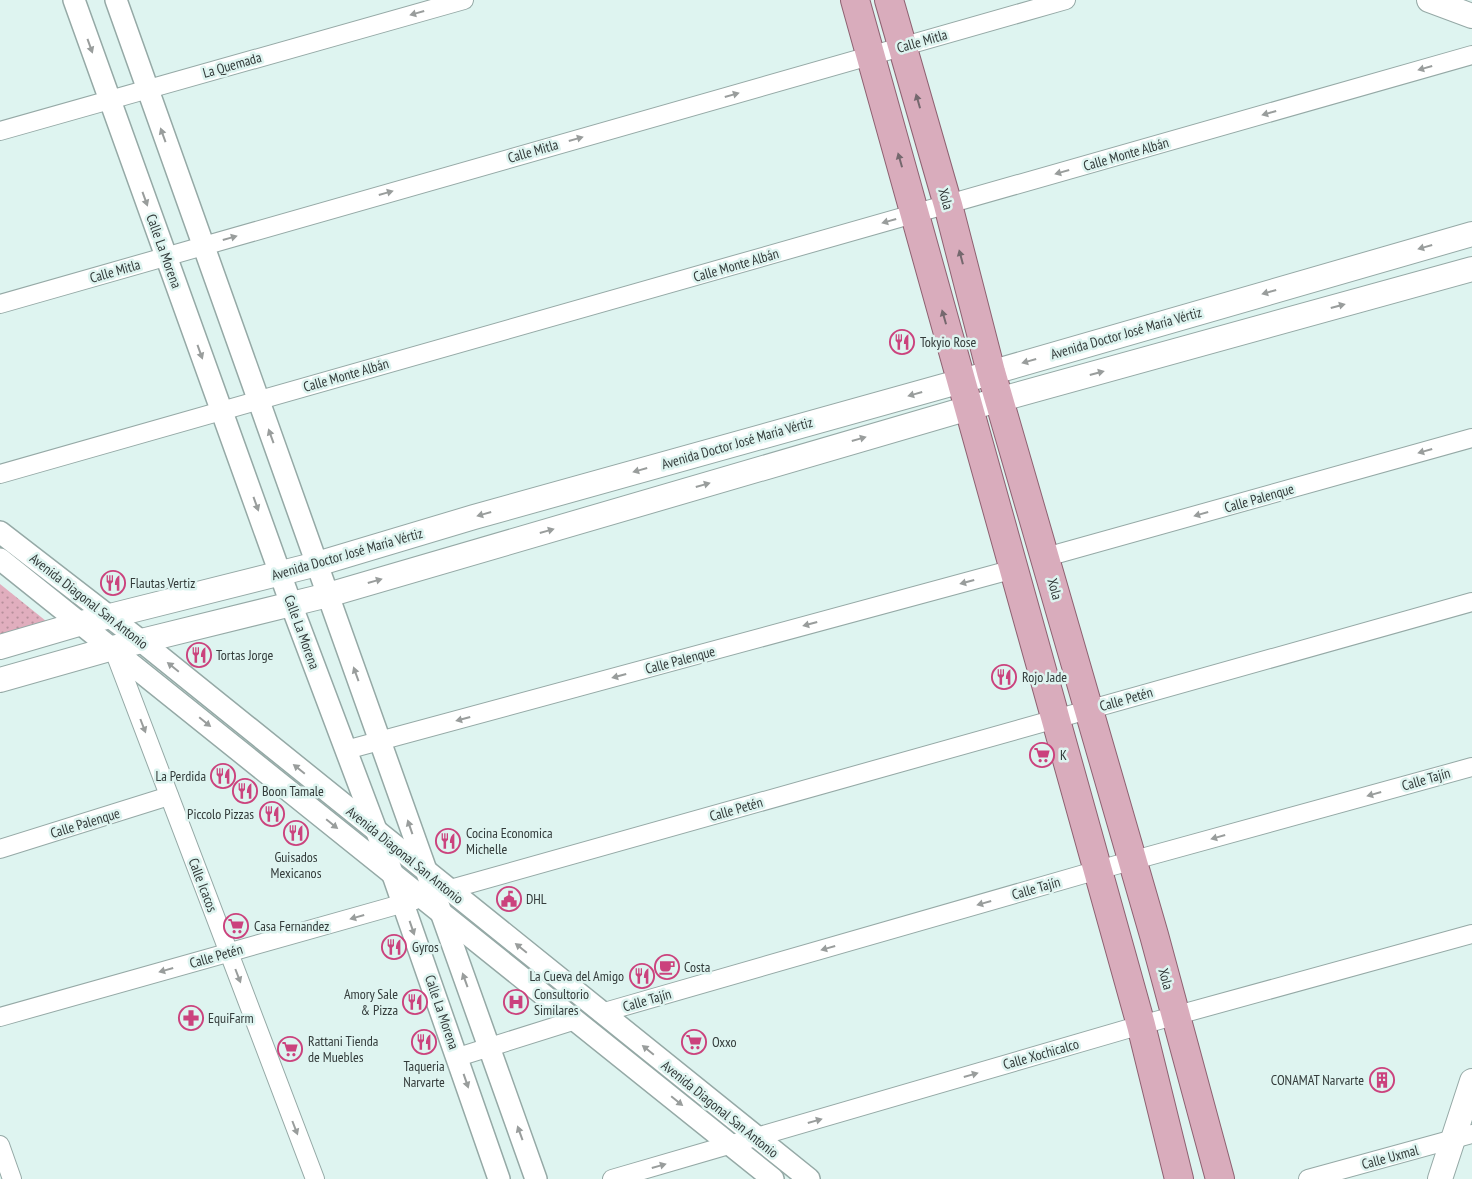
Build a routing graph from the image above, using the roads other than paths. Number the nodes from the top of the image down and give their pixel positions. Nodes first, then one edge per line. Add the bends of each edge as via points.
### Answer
1 (74, 0) edge
2 (116, 0) edge
3 (464, 0) edge
4 (855, 0) edge
5 (889, 0) edge
6 (1066, 0) edge
7 (1428, 0) edge
8 (1472, 16) edge
9 (902, 46) junction
10 (871, 55) junction
11 (1472, 55) edge
12 (147, 89) junction
13 (110, 100) junction
14 (0, 131) edge
15 (948, 205) junction
16 (915, 214) junction
17 (1472, 234) edge
18 (203, 246) junction
19 (166, 256) junction
20 (1472, 269) edge
21 (0, 304) edge
22 (992, 372) junction
23 (962, 380) junction
24 (258, 400) junction
25 (1000, 400) junction
26 (969, 408) junction
27 (222, 410) junction
28 (1472, 438) edge
29 (0, 474) edge
30 (0, 532) edge
31 (1046, 558) junction
32 (0, 559) edge
33 (317, 564) junction
34 (1014, 569) junction
35 (280, 573) junction
36 (328, 595) junction
37 (1472, 602) edge
38 (291, 604) junction
39 (108, 617) junction
40 (82, 623) junction
41 (141, 640) junction
42 (0, 647) edge
43 (113, 648) junction
44 (0, 680) edge
45 (1088, 709) junction
46 (1056, 718) junction
47 (380, 741) junction
48 (346, 750) junction
49 (1472, 767) edge
50 (169, 796) junction
51 (377, 833) junction
52 (0, 849) edge
53 (1132, 861) junction
54 (1098, 870) junction
55 (426, 871) junction
56 (394, 875) junction
57 (430, 899) junction
58 (1472, 934) edge
59 (229, 952) junction
60 (602, 1013) junction
61 (1176, 1016) junction
62 (0, 1017) edge
63 (576, 1020) junction
64 (1142, 1025) junction
65 (489, 1048) junction
66 (458, 1057) junction
67 (1472, 1081) edge
68 (1463, 1137) edge
69 (756, 1138) junction
70 (0, 1145) edge
71 (731, 1145) junction
72 (12, 1179) edge
73 (315, 1179) edge
74 (499, 1179) edge
75 (536, 1179) edge
76 (612, 1179) edge
77 (773, 1179) edge
78 (809, 1179) edge
79 (1179, 1179) edge
80 (1220, 1179) edge
81 (1308, 1179) edge
82 (1440, 1179) edge

1 -> 13 street, Calle La Morena
2 - 12 street
3 -> 12 street, La Quemada
4 - 10 main road
5 - 9 main road, Xola
6 - 9 street, Calle Mitla
7 - 8 main road
9 - 10 street, Calle Mitla
15 -> 9 main road, Xola
16 -> 10 main road
18 -> 10 street, Calle Mitla
11 -> 15 street, Calle Monte Albán
12 - 13 street, La Quemada
18 -> 12 street
13 - 14 street, La Quemada
13 -> 19 street, Calle La Morena
15 - 16 street, Calle Monte Albán
22 -> 15 main road, Xola
23 -> 16 main road
16 -> 24 street, Calle Monte Albán
17 -> 22 main road, Avenida Doctor José María Vértiz
18 - 19 street, Calle Mitla
18 - 24 street
19 - 21 street, Calle Mitla
19 -> 27 street, Calle La Morena
25 -> 20 main road
22 - 23 main road, Avenida Doctor José María Vértiz
22 - 25 main road, Xola
23 - 26 main road
23 -> 33 main road, Avenida Doctor José María Vértiz
24 - 27 street, Calle Monte Albán
33 -> 24 street
25 - 26 main road
25 - 31 main road, Xola
26 - 34 main road
36 -> 26 main road
27 - 29 street, Calle Monte Albán
27 -> 35 street, Calle La Morena
28 -> 31 street, Calle Palenque
30 - 39 street, Avenida Diagonal San Antonio
31 - 45 main road, Xola
32 - 40 street, Avenida Diagonal San Antonio
33 - 35 main road, Avenida Doctor José María Vértiz
33 - 36 street
34 - 46 main road
34 -> 47 street, Calle Palenque
35 - 38 street, Calle La Morena
35 - 39 main road, Avenida Doctor José María Vértiz
36 - 38 main road
47 -> 36 street
37 - 45 street, Calle Petén
38 - 41 main road
38 - 48 street, Calle La Morena
39 - 40 main road, Avenida Doctor José María Vértiz
39 - 41 street, Avenida Diagonal San Antonio
40 - 42 main road, Avenida Doctor José María Vértiz
40 - 43 street, Avenida Diagonal San Antonio
41 - 43 main road
51 -> 41 street, Avenida Diagonal San Antonio
43 - 44 main road
43 -> 50 street, Calle Icacos
43 -> 56 street, Avenida Diagonal San Antonio
45 - 46 street, Calle Petén
45 - 53 main road, Xola
46 - 54 main road
46 - 57 street, Calle Petén
47 - 48 street, Calle Palenque
55 -> 47 street
48 - 51 street, Calle La Morena
49 -> 53 street, Calle Tajín
50 - 52 street, Calle Palenque
50 - 59 street, Calle Icacos
51 - 55 street, Avenida Diagonal San Antonio
51 - 56 street, Calle La Morena
53 - 54 street, Calle Tajín
53 - 61 main road, Xola
54 -> 60 street, Calle Tajín
54 - 64 main road
55 - 57 street, Avenida Diagonal San Antonio
56 - 57 street, Avenida Diagonal San Antonio
57 -> 59 street, Calle Petén
60 -> 57 street, Avenida Diagonal San Antonio
57 - 63 street, Avenida Diagonal San Antonio
65 -> 57 street
57 -> 66 street, Calle La Morena
58 - 61 street, Calle Xochicalco
59 -> 62 street, Calle Petén
59 -> 73 street, Calle Icacos
69 -> 60 street, Avenida Diagonal San Antonio
61 - 64 street, Calle Xochicalco
61 - 80 main road, Xola
63 - 65 street
63 -> 71 street, Avenida Diagonal San Antonio
69 -> 64 street, Calle Xochicalco
64 - 79 main road
65 - 66 street
75 -> 65 street
66 -> 74 street, Calle La Morena
67 - 68 main road
68 - 81 street, Calle Uxmal
68 - 82 main road
69 - 71 street, Calle Xochicalco
69 - 78 street, Avenida Diagonal San Antonio
70 - 72 street
76 -> 71 street, Calle Xochicalco
71 - 77 street, Avenida Diagonal San Antonio

